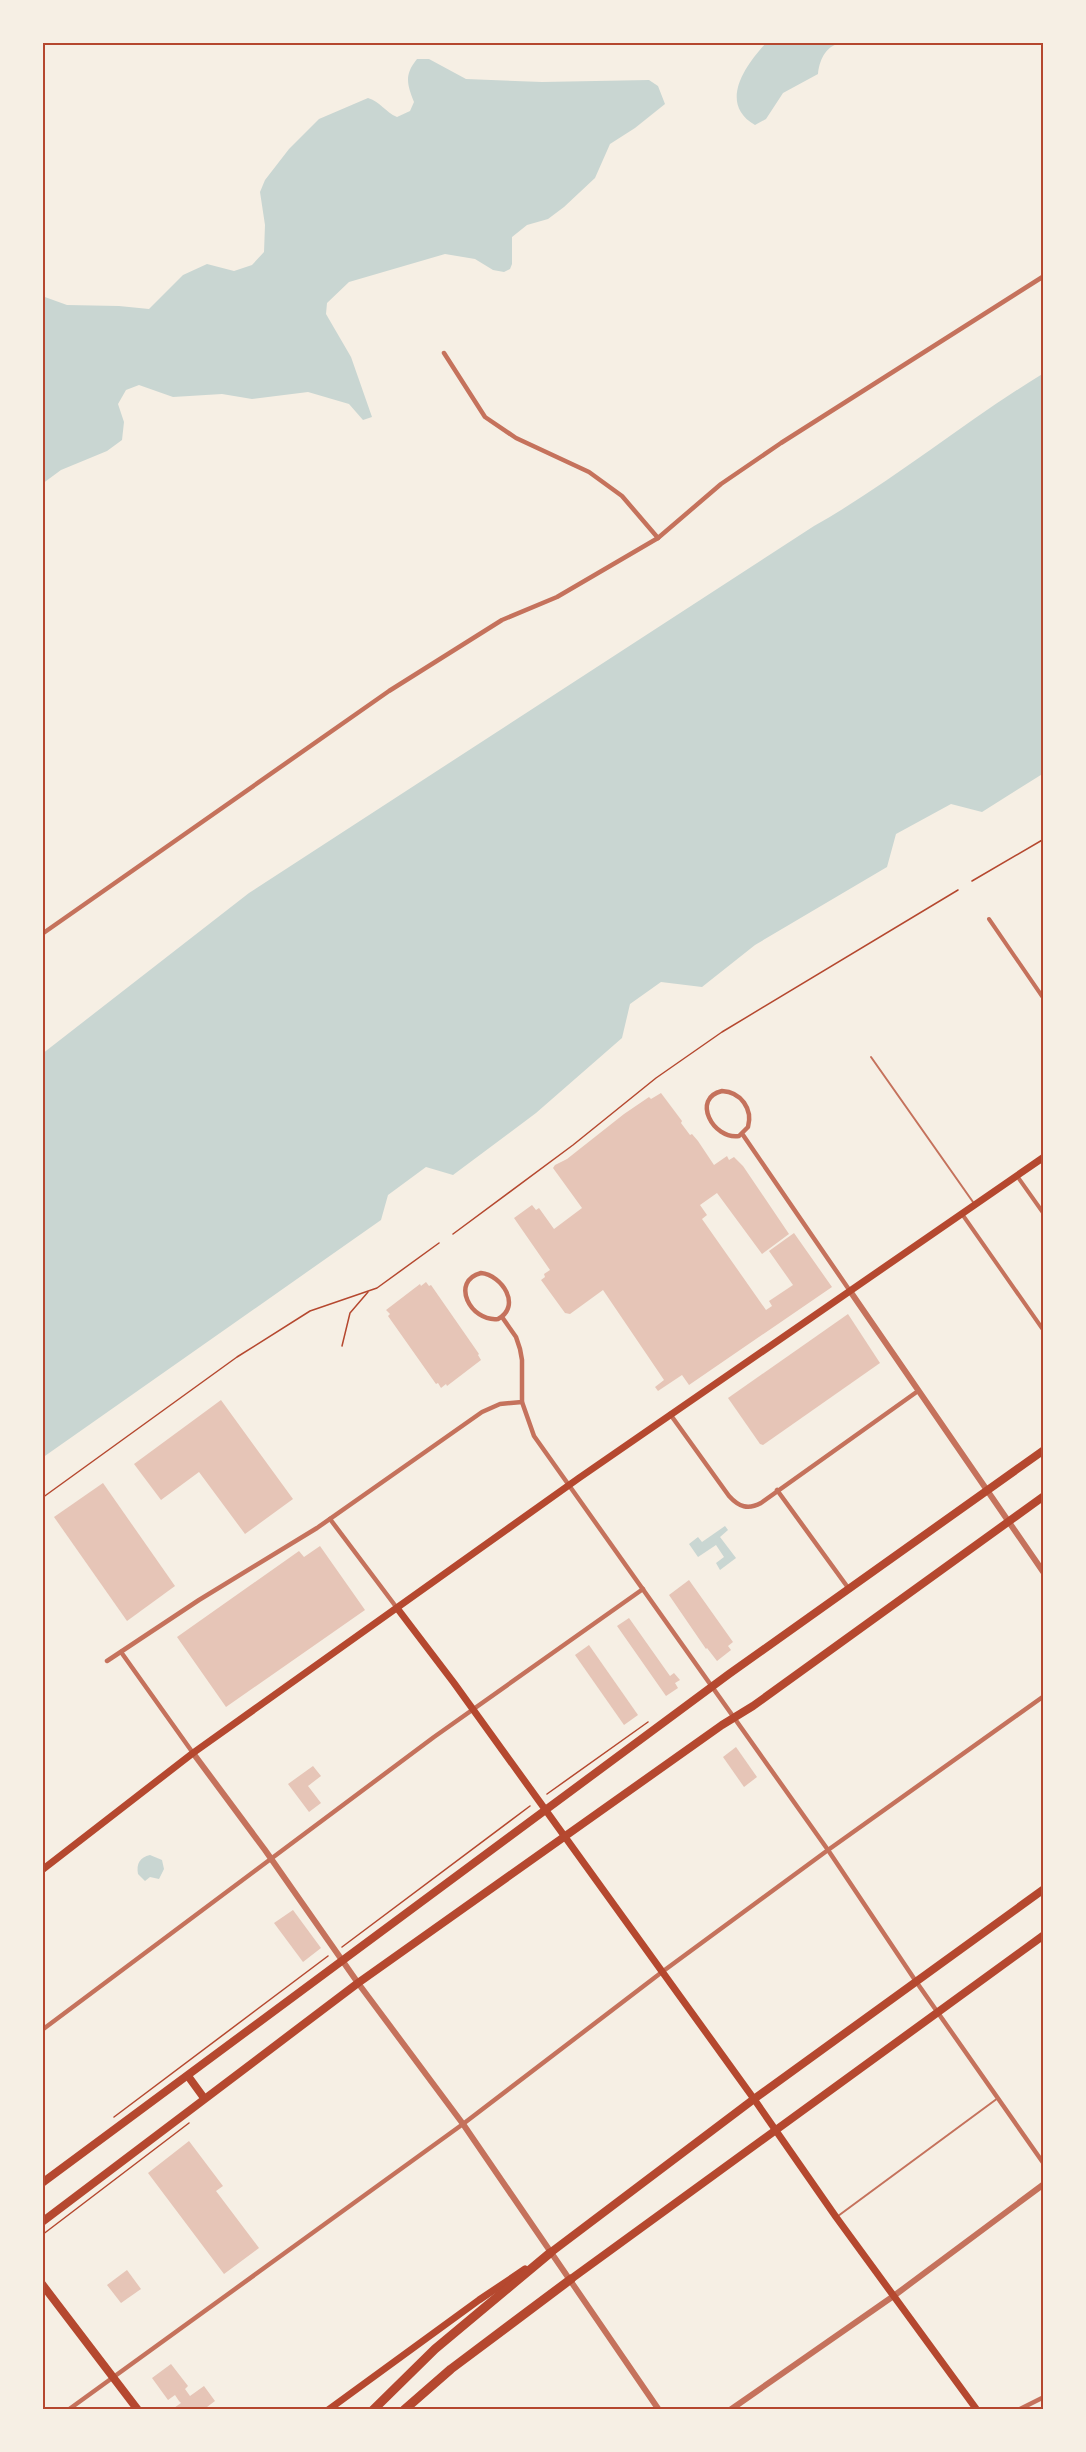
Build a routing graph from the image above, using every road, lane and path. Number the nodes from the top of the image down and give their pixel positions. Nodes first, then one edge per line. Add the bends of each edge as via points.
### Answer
1 (1044, 276) edge
2 (444, 353) dead end
3 (658, 538) junction
4 (1044, 839) edge
5 (972, 881) dead end
6 (958, 890) dead end
7 (989, 919) dead end
8 (42, 934) edge
9 (1044, 999) edge
10 (872, 1057) dead end
11 (743, 1135) junction
12 (1044, 1157) edge
13 (1017, 1175) junction
14 (975, 1205) junction
15 (962, 1214) junction
16 (1044, 1214) edge
17 (453, 1234) dead end
18 (440, 1243) dead end
19 (368, 1291) junction
20 (850, 1291) junction
21 (502, 1317) junction
22 (1044, 1331) edge
23 (342, 1346) dead end
24 (918, 1391) junction
25 (522, 1402) junction
26 (670, 1414) junction
27 (1044, 1450) edge
28 (569, 1485) junction
29 (777, 1490) junction
30 (987, 1490) junction
31 (1044, 1497) edge
32 (42, 1498) edge
33 (330, 1519) junction
34 (1008, 1522) junction
35 (1044, 1573) edge
36 (643, 1589) junction
37 (849, 1589) junction
38 (397, 1608) junction
39 (121, 1652) junction
40 (107, 1661) dead end
41 (712, 1688) junction
42 (1044, 1696) edge
43 (472, 1710) junction
44 (733, 1718) junction
45 (193, 1753) junction
46 (545, 1810) junction
47 (564, 1836) junction
48 (828, 1850) junction
49 (272, 1859) junction
50 (42, 1870) edge
51 (1044, 1889) edge
52 (1044, 1935) edge
53 (343, 1961) junction
54 (662, 1972) junction
55 (915, 1980) junction
56 (358, 1983) junction
57 (938, 2012) junction
58 (42, 2030) edge
59 (188, 2076) junction
60 (204, 2098) junction
61 (998, 2098) junction
62 (754, 2099) junction
63 (196, 2118) dead end
64 (463, 2124) junction
65 (775, 2129) junction
66 (1044, 2164) edge
67 (42, 2183) edge
68 (1044, 2184) edge
69 (836, 2217) junction
70 (42, 2222) edge
71 (42, 2235) edge
72 (550, 2253) junction
73 (571, 2279) junction
74 (42, 2284) edge
75 (895, 2295) junction
76 (112, 2376) junction
77 (1044, 2397) edge
78 (68, 2410) edge
79 (138, 2410) edge
80 (328, 2410) edge
81 (374, 2410) edge
82 (404, 2410) edge
83 (659, 2410) edge
84 (730, 2410) edge
85 (978, 2410) edge
86 (1018, 2410) edge

1 - 3 street via 781,443 721,484
2 - 3 street via 485,417 516,438 589,472 622,496
3 - 8 street via 557,597 502,620 389,691
4 - 5 path
6 - 17 path via 714,1037
7 - 9 street
10 - 14 lane
11 - 11 street via 750,1123 744,1103 731,1092 714,1093 707,1108 713,1125 726,1135
11 - 20 street
12 - 13 main road
13 - 14 main road
13 - 16 street
14 - 15 main road
15 - 20 main road
15 - 22 street
18 - 19 path
19 - 23 path via 350,1313
19 - 32 path via 304,1315 237,1357
20 - 24 street
20 - 26 main road
21 - 21 street via 508,1306 503,1285 490,1274 473,1276 466,1291 472,1308 485,1318
21 - 25 street via 516,1337 521,1355
24 - 29 street
24 - 30 street
25 - 28 street via 534,1436
25 - 33 street via 500,1404 482,1412
26 - 28 main road
26 - 29 street via 729,1496 744,1508 755,1506
27 - 30 main road
28 - 36 street
28 - 38 main road
29 - 37 street
30 - 34 street
30 - 37 main road
31 - 34 main road
33 - 38 street
33 - 39 street
34 - 35 street
34 - 44 main road
36 - 41 street
36 - 43 street
37 - 41 main road
38 - 43 main road
38 - 45 main road
39 - 40 street
39 - 45 street
41 - 44 street
41 - 46 main road
42 - 48 street
43 - 46 main road
43 - 49 street
44 - 47 main road
44 - 48 street
45 - 49 street
45 - 50 main road
46 - 47 main road
46 - 53 main road
47 - 54 main road
47 - 56 main road
48 - 54 street
48 - 55 street
49 - 53 street
49 - 58 street
51 - 55 main road
52 - 57 main road
53 - 56 street
53 - 59 main road
54 - 62 main road
54 - 64 street
55 - 57 street
55 - 62 main road
56 - 60 main road
56 - 64 street
57 - 61 street
57 - 65 main road
59 - 60 main road
59 - 67 main road
60 - 70 main road
61 - 66 street
61 - 69 lane
62 - 65 main road
62 - 72 main road
63 - 71 path
64 - 72 street
64 - 76 street
65 - 69 main road
65 - 73 main road
68 - 75 street
69 - 75 main road
72 - 73 street
72 - 80 main road
72 - 81 highway via 435,2349
73 - 82 highway via 451,2369
73 - 83 street
74 - 76 main road
75 - 84 street
75 - 85 main road
76 - 78 street
76 - 79 main road
77 - 86 street

